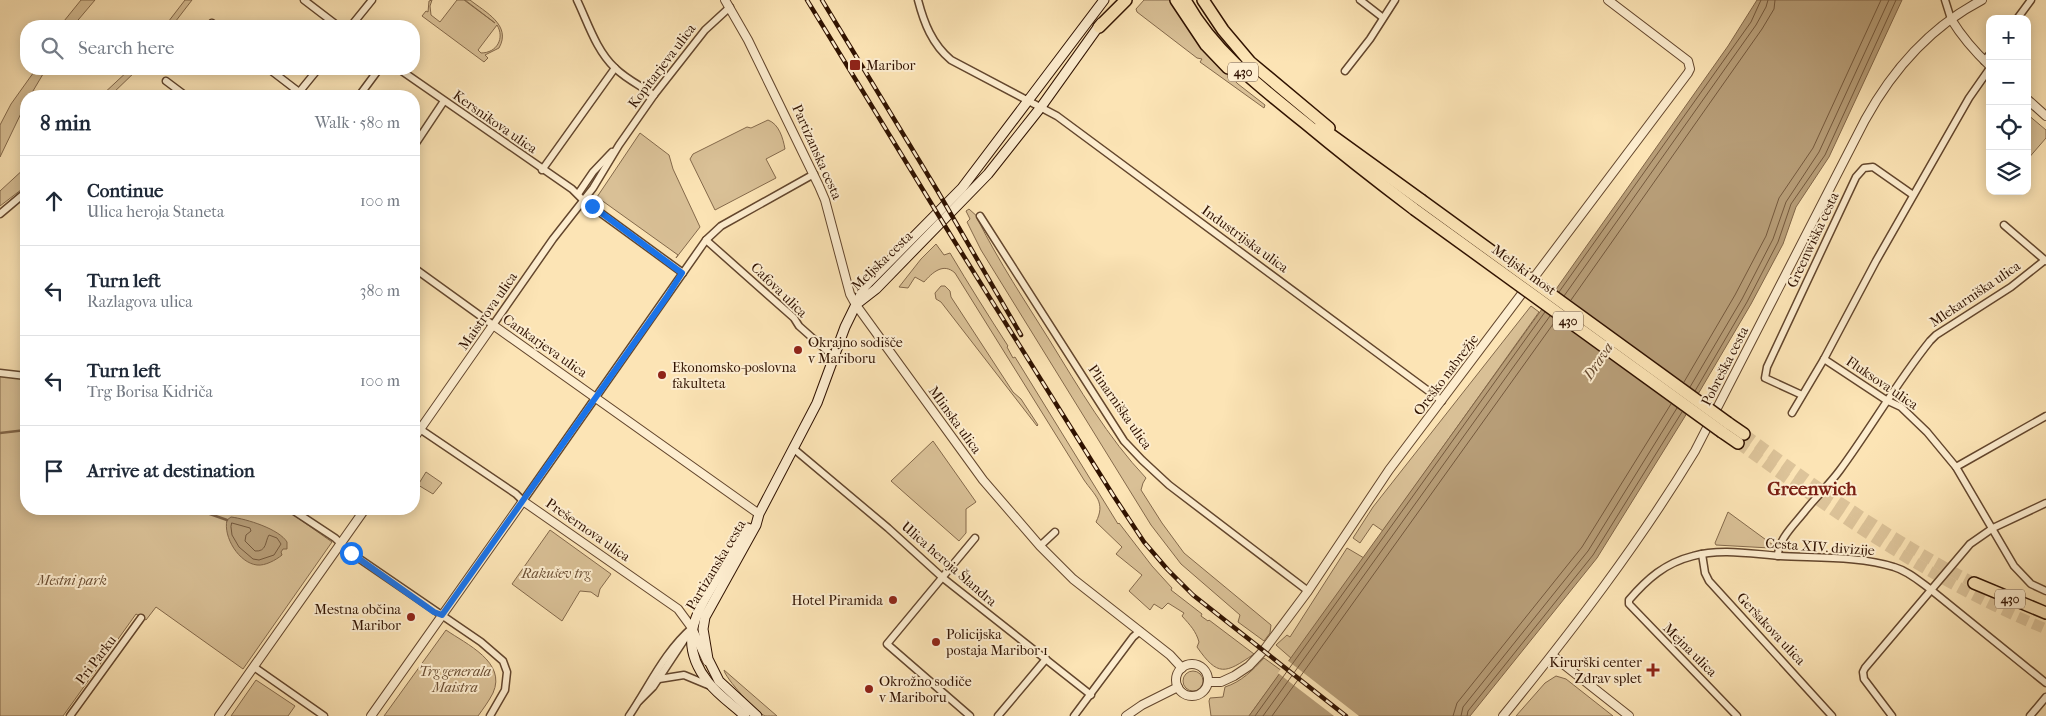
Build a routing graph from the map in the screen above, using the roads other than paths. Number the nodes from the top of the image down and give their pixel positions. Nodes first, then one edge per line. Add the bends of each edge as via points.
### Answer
1 (304, 0) edge
2 (372, 0) edge
3 (577, 0) edge
4 (918, 0) edge
5 (1104, 0) edge
6 (1118, 0) edge
7 (1126, 0) edge
8 (1360, 0) edge
9 (1395, 0) edge
10 (1608, 0) edge
11 (1945, 0) edge
12 (1982, 0) edge
13 (2031, 0) edge
14 (1179, 1) edge
15 (727, 4) edge
16 (1196, 5) edge
17 (2020, 15) edge
18 (1382, 17) junction
19 (1952, 19) junction
20 (330, 20) edge
21 (356, 20) edge
22 (1098, 27) junction
23 (1986, 63) edge
24 (615, 68) junction
25 (1986, 68) edge
26 (1345, 71) dead end
27 (276, 75) edge
28 (313, 75) edge
29 (375, 75) edge
30 (408, 75) edge
31 (166, 81) dead end
32 (178, 90) edge
33 (293, 90) edge
34 (300, 90) edge
35 (363, 90) edge
36 (654, 95) junction
37 (444, 101) junction
38 (1029, 101) junction
39 (2031, 103) edge
40 (1041, 107) junction
41 (2046, 116) edge
42 (420, 137) edge
43 (618, 145) junction
44 (1356, 158) junction
45 (542, 170) junction
46 (814, 174) junction
47 (578, 194) junction
48 (1914, 195) junction
49 (20, 197) edge
50 (583, 200) junction
51 (0, 214) edge
52 (980, 216) dead end
53 (2004, 226) dead end
54 (706, 240) junction
55 (2046, 260) edge
56 (420, 272) edge
57 (682, 273) junction
58 (1529, 285) junction
59 (856, 305) junction
60 (493, 325) junction
61 (834, 358) junction
62 (1824, 359) junction
63 (0, 373) edge
64 (20, 375) edge
65 (1802, 396) junction
66 (595, 398) junction
67 (1886, 400) junction
68 (1442, 401) junction
69 (1792, 413) dead end
70 (2046, 416) edge
71 (1713, 418) junction
72 (420, 423) edge
73 (420, 429) edge
74 (1741, 439) tunnel mouth
75 (794, 449) junction
76 (1956, 467) junction
77 (524, 501) junction
78 (2046, 503) edge
79 (759, 514) junction
80 (300, 515) edge
81 (361, 515) edge
82 (1993, 528) junction
83 (1056, 532) dead end
84 (975, 538) dead end
85 (340, 545) junction
86 (1040, 546) junction
87 (1702, 554) junction
88 (1778, 556) junction
89 (943, 578) junction
90 (1974, 583) tunnel mouth
91 (1930, 589) junction
92 (1308, 591) junction
93 (2046, 591) edge
94 (1629, 600) joint
95 (707, 612) junction
96 (2046, 613) edge
97 (442, 615) junction
98 (142, 618) dead end
99 (692, 628) junction
100 (1140, 631) junction
101 (1553, 656) junction
102 (1046, 660) junction
103 (710, 664) junction
104 (254, 667) junction
105 (1182, 668) junction
106 (659, 679) junction
107 (1208, 682) junction
108 (2046, 683) edge
109 (1178, 687) junction
110 (714, 689) junction
111 (1091, 695) junction
112 (2046, 697) edge
113 (638, 702) junction
114 (70, 716) edge
115 (219, 716) edge
116 (324, 716) edge
117 (371, 716) edge
118 (490, 716) edge
119 (629, 716) edge
120 (745, 716) edge
121 (758, 716) edge
122 (970, 716) edge
123 (998, 716) edge
124 (1074, 716) edge
125 (1126, 716) edge
126 (1503, 716) edge
127 (1629, 716) edge
128 (1737, 716) edge
129 (1832, 716) edge
130 (1892, 716) edge
131 (2030, 716) edge

1 - 20 street
2 - 21 street
3 - 24 street via 602,52
4 - 38 street, Industrijska ulica via 930,34 944,54
5 - 38 main road, Meljska cesta
6 - 22 main road, Meljska cesta
7 - 22 highway
8 - 18 street
9 - 18 street
10 - 58 street, Oreško nabrežje via 1683,57 1690,69
11 - 19 street
12 - 19 street, Pobreška cesta
13 - 17 street
14 - 16 highway, 430
14 - 44 highway via 1206,45 1237,77 1299,126
15 - 36 street, Kopitarjeva ulica
15 - 46 street, Partizanska cesta
16 - 44 highway via 1250,62
16 - 44 highway, 430 via 1212,39 1241,71
18 - 26 street via 1370,39
19 - 23 street via 1961,35
19 - 71 street, Pobreška cesta via 1911,53 1876,99
22 - 40 main road, Meljska cesta
24 - 36 street
24 - 45 street
25 - 48 street
27 - 33 street
28 - 34 street
29 - 35 street
30 - 37 street, Kersnikova ulica
31 - 32 street
36 - 43 street, Kopitarjeva ulica
37 - 42 street
37 - 45 street, Kersnikova ulica
38 - 40 street, Industrijska ulica
38 - 59 main road, Meljska cesta via 962,188 870,278
39 - 41 street
40 - 59 main road, Meljska cesta via 988,174 876,289
40 - 68 street, Industrijska ulica via 1124,164
43 - 47 street, Kopitarjeva ulica
43 - 50 street, Kopitarjeva ulica
44 - 74 highway, Meljski most / 430, bridge
45 - 47 street, Kersnikova ulica
46 - 54 street via 722,226
46 - 59 street, Partizanska cesta via 825,200 850,294
47 - 50 street, Kersnikova ulica
48 - 62 street
48 - 65 street, Greenwiška cesta via 1877,169 1869,167 1860,172 1765,378
49 - 51 street
50 - 57 street, Kersnikova ulica
50 - 60 street, Maistrova ulica
52 - 92 street, Plinarniška ulica via 1124,441 1169,485
53 - 55 street
54 - 57 street
54 - 61 street, Cafova ulica
55 - 67 street, Mlekarniška ulica via 2011,287 1936,335
56 - 60 street, Cankarjeva ulica
57 - 66 street
58 - 68 street, Oreško nabrežje
58 - 71 street, Meljski most
59 - 61 main road, Partizanska cesta via 844,327
59 - 86 street, Mlinska ulica via 983,480
60 - 66 street, Cankarjeva ulica
60 - 72 street, Maistrova ulica
61 - 75 main road, Partizanska cesta via 821,394
62 - 65 street
62 - 67 street, Fluksova ulica
63 - 64 street
65 - 69 street
66 - 77 street
66 - 79 street, Cankarjeva ulica
67 - 76 street, Fluksova ulica via 1901,407 1914,419
67 - 88 street, Mlekarniška ulica via 1838,472 1785,536 1778,547
68 - 92 street, Oreško nabrežje via 1364,505
70 - 76 street
71 - 101 street, Pobreška cesta via 1660,508
73 - 77 street, Prešernova ulica
75 - 79 main road, Partizanska cesta
75 - 89 street, Ulica heroja Šlandra
76 - 82 street, Fluksova ulica
77 - 97 street
77 - 99 street, Prešernova ulica via 674,605
78 - 82 street
79 - 95 main road, Partizanska cesta via 756,526
79 - 99 main road, Partizanska cesta via 703,601
80 - 85 street via 335,538
81 - 85 street
82 - 91 street via 1970,544
82 - 93 street via 2014,566 2031,584
83 - 86 street
84 - 89 street
85 - 97 street
85 - 104 street
86 - 100 street, Mlinska ulica via 1073,579
87 - 88 street, Cesta XIV. divizije
87 - 94 street, Cesta XIV. divizije via 1659,570
87 - 129 street, Geršakova ulica via 1709,581
88 - 91 street, Cesta XIV. divizije via 1851,560 1894,567
89 - 102 street, Ulica heroja Šlandra
89 - 122 street via 887,644
90 - 96 highway, 430
91 - 108 street, Cesta XIV. divizije
91 - 130 street via 1863,672 1864,679
92 - 107 street, Oreško nabrežje via 1249,666 1226,680
94 - 128 street, Mejna ulica via 1632,608
95 - 99 street, Partizanska cesta
95 - 103 main road via 703,629
97 - 117 street
97 - 118 street via 489,649 506,666 505,690
98 - 114 street, Pri Parku
99 - 103 street, Prešernova ulica
99 - 106 street, Partizanska cesta
99 - 110 main road via 693,653
99 - 113 street, Partizanska cesta via 667,654
100 - 105 street, Mlinska ulica
100 - 111 street
101 - 126 street, Pobreška cesta
101 - 127 street
102 - 111 street, Ulica heroja Šlandra
102 - 123 street
103 - 121 main road via 724,686
104 - 115 street
104 - 116 street
105 - 107 street via 1193,664 1200,666 1207,674
105 - 109 street via 1177,674
106 - 110 street via 674,675 690,676
106 - 113 street, Partizanska cesta
107 - 109 street via 1203,692 1195,696 1184,694
109 - 125 street via 1142,704
110 - 120 main road
111 - 124 street
112 - 131 street
113 - 119 street, Partizanska cesta

